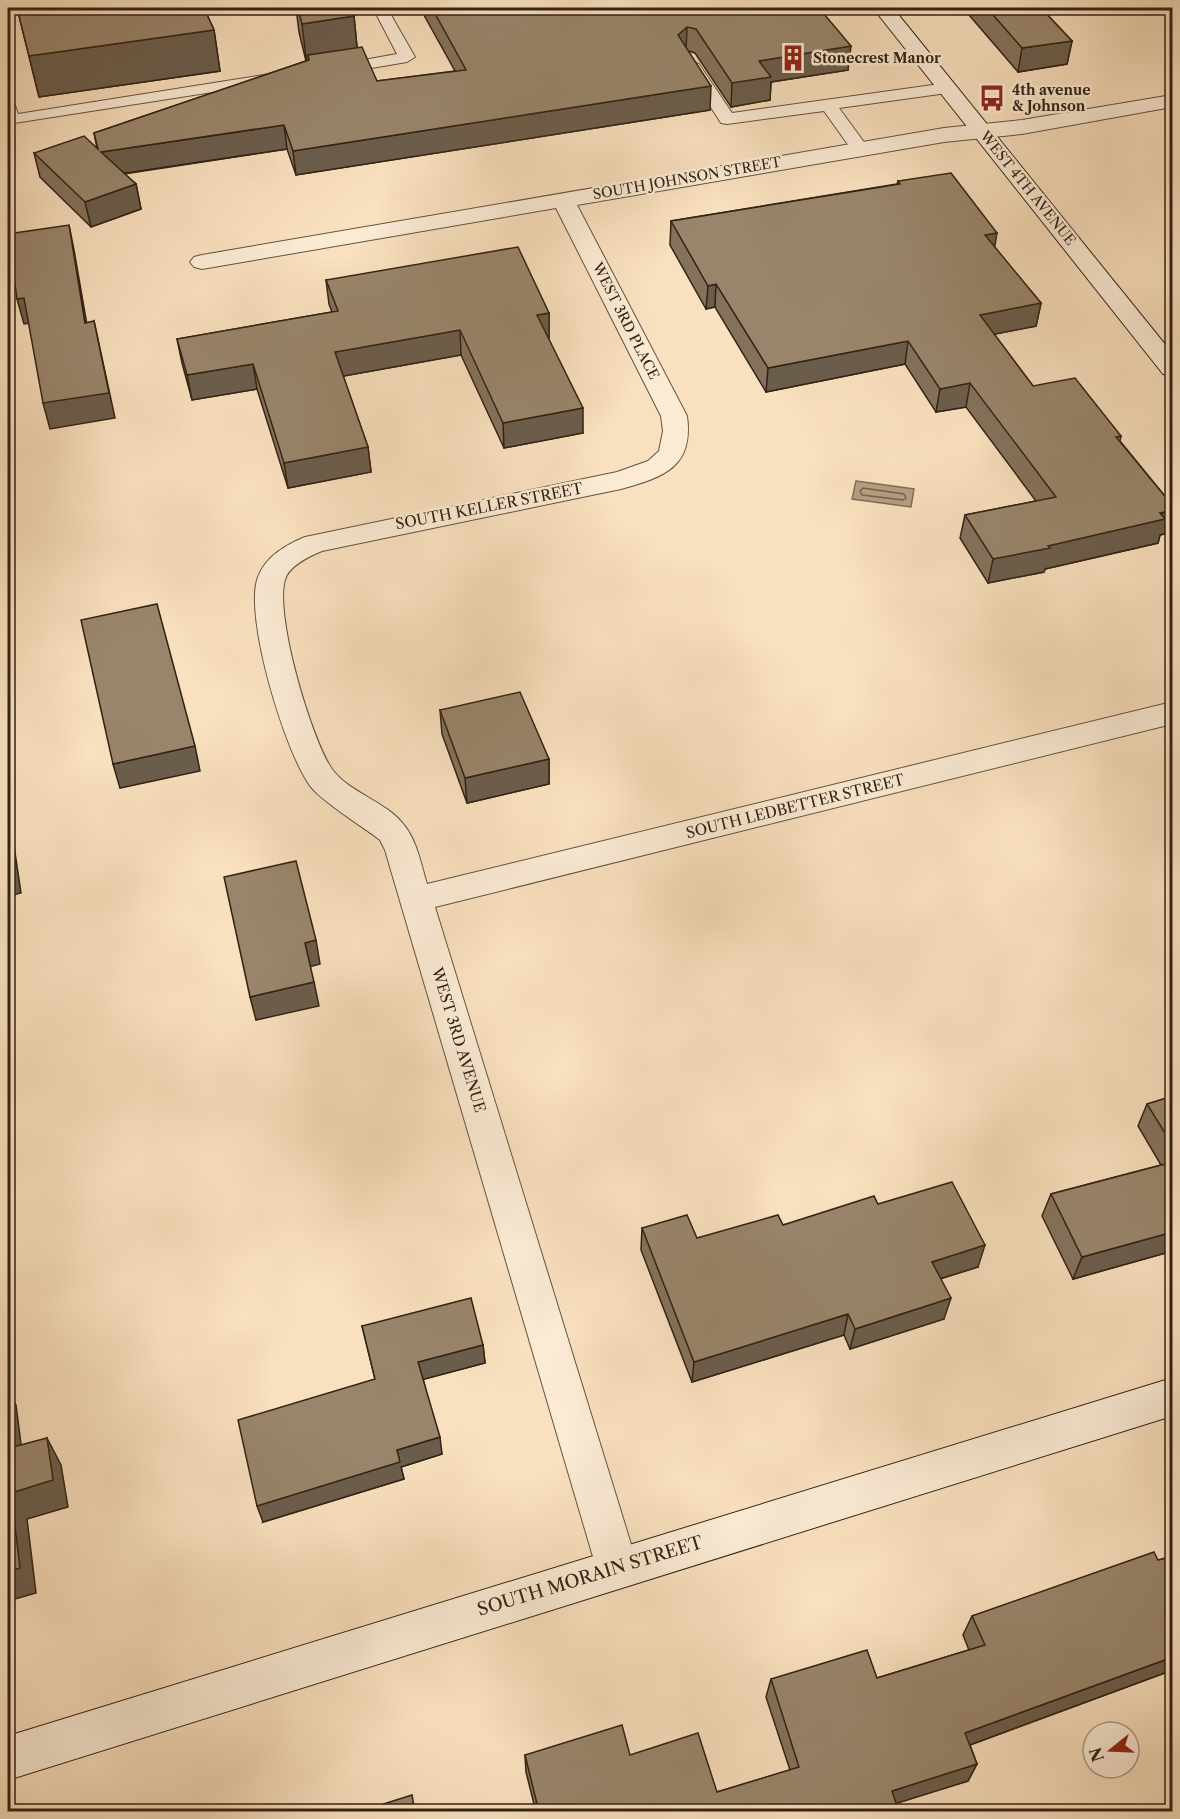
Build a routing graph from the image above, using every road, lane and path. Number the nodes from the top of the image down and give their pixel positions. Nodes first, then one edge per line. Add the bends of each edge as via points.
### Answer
1 (380, 8) edge
2 (883, 8) edge
3 (687, 57) edge
4 (314, 72) edge
5 (291, 76) edge
6 (947, 88) junction
7 (1173, 101) edge
8 (828, 105) junction
9 (8, 107) edge
10 (981, 131) junction
11 (860, 149) junction
12 (563, 199) junction
13 (202, 262) dead end
14 (1173, 369) edge
15 (676, 446) joint
16 (293, 553) joint
17 (1173, 713) edge
18 (417, 899) junction
19 (1173, 1397) edge
20 (617, 1567) junction
21 (8, 1758) edge

1 - 4 lane via 407,57
2 - 6 street, WEST 4TH AVENUE
3 - 8 lane via 727,119
5 - 9 lane via 11,120
6 - 8 lane
6 - 10 street, WEST 4TH AVENUE
7 - 10 street, SOUTH JOHNSON STREET
8 - 11 lane
10 - 11 street, SOUTH JOHNSON STREET
10 - 14 street, WEST 4TH AVENUE
11 - 12 street, SOUTH JOHNSON STREET
12 - 13 street, SOUTH JOHNSON STREET
12 - 15 street, WEST 3RD PLACE via 669,405 678,432
15 - 16 street, SOUTH KELLER STREET via 668,460 650,471 621,480 338,537
16 - 18 street, WEST 3RD AVENUE via 271,578 268,615 308,756 323,780 392,832
17 - 18 street, SOUTH LEDBETTER STREET
18 - 20 street, WEST 3RD AVENUE
19 - 20 street, SOUTH MORAIN STREET
20 - 21 street, SOUTH MORAIN STREET

